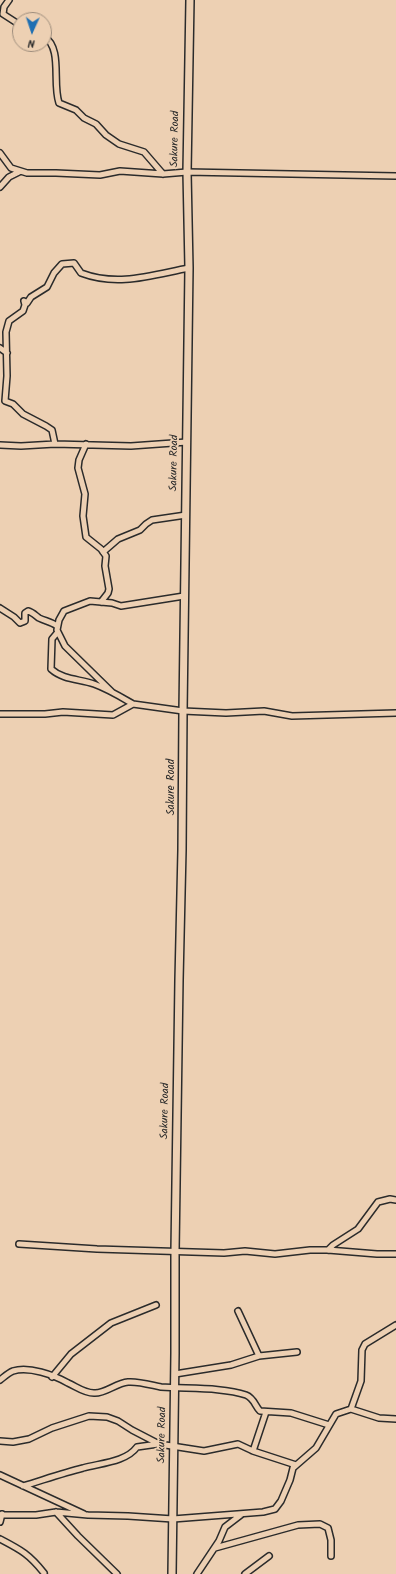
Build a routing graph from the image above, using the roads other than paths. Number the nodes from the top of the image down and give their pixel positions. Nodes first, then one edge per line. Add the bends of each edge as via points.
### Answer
1 (9, 0) edge
2 (190, 0) edge
3 (12, 20) edge
4 (52, 44) edge
5 (0, 153) edge
6 (18, 172) junction
7 (187, 172) junction
8 (163, 174) junction
9 (396, 176) edge
10 (0, 187) edge
11 (189, 268) junction
12 (0, 348) edge
13 (7, 353) junction
14 (187, 442) junction
15 (55, 444) junction
16 (86, 444) junction
17 (0, 445) edge
18 (186, 515) junction
19 (103, 552) junction
20 (184, 596) junction
21 (101, 602) junction
22 (0, 608) edge
23 (57, 626) junction
24 (57, 633) junction
25 (112, 692) junction
26 (133, 704) junction
27 (183, 711) junction
28 (396, 713) edge
29 (0, 714) edge
30 (396, 1200) edge
31 (19, 1244) dead end
32 (328, 1250) junction
33 (175, 1251) junction
34 (396, 1254) edge
35 (156, 1305) dead end
36 (238, 1311) dead end
37 (396, 1325) edge
38 (297, 1352) dead end
39 (259, 1356) junction
40 (175, 1374) junction
41 (52, 1377) junction
42 (0, 1380) edge
43 (175, 1388) junction
44 (351, 1409) junction
45 (266, 1412) junction
46 (396, 1419) edge
47 (328, 1425) junction
48 (0, 1441) edge
49 (159, 1444) junction
50 (174, 1447) junction
51 (253, 1452) junction
52 (296, 1464) junction
53 (0, 1475) edge
54 (23, 1486) junction
55 (56, 1512) junction
56 (243, 1513) junction
57 (1, 1514) edge
58 (88, 1515) junction
59 (173, 1519) junction
60 (0, 1522) edge
61 (0, 1539) edge
62 (215, 1548) junction
63 (269, 1556) dead end
64 (331, 1556) dead end
65 (44, 1573) edge
66 (116, 1574) edge
67 (172, 1574) edge
68 (197, 1574) edge
69 (245, 1574) edge

1 - 3 street via 3,14
2 - 7 street, Sakure Road
4 - 8 street via 56,63 55,89 59,103 76,110 119,144 144,152
5 - 6 street via 11,168
6 - 8 street via 100,175 120,171
6 - 10 street
7 - 8 street
7 - 9 street
7 - 11 street, Sakure Road
11 - 13 street via 112,280 81,273 74,263 62,264 54,273 47,288 26,303 24,301 23,311 9,320 6,332
11 - 14 street, Sakure Road
12 - 13 street
13 - 15 street via 5,401 52,430
14 - 16 street via 131,446
14 - 18 street, Sakure Road
15 - 16 street
15 - 17 street
16 - 19 street via 78,468 85,494 85,532 86,538
18 - 19 street via 152,520 140,530 118,539
18 - 20 street, Sakure Road
19 - 21 street via 106,556 109,589
20 - 21 street via 121,606
20 - 27 street, Sakure Road
21 - 23 street via 90,601 64,612
22 - 23 street via 20,623 25,621 25,613 28,611
23 - 24 street
24 - 25 street via 65,646
24 - 25 street via 52,639 51,669 60,676 95,684
25 - 26 street
26 - 27 street
26 - 29 street via 114,715 63,712
27 - 28 street via 264,711 292,716
27 - 33 street, Sakure Road
30 - 32 street via 378,1202 358,1229
31 - 33 street
32 - 33 street via 275,1254 245,1251
32 - 34 street
33 - 40 street, Sakure Road
35 - 41 street via 111,1323 71,1354
36 - 39 street
37 - 44 street via 365,1344 362,1350 361,1381
38 - 39 street
39 - 40 street
40 - 43 street, Sakure Road
41 - 42 street via 24,1369 12,1372
41 - 43 street via 92,1393 129,1382
43 - 45 street via 245,1395 250,1397 260,1411
43 - 50 street, Sakure Road
44 - 46 street via 379,1418
44 - 47 street via 336,1414
45 - 47 street via 291,1413
45 - 51 street
47 - 52 street via 316,1448
48 - 49 street via 29,1439 52,1428 89,1416 107,1417 118,1421
49 - 50 street
49 - 54 street via 137,1446 132,1453 112,1461
50 - 51 street via 204,1451 238,1444
50 - 59 street, Sakure Road
51 - 52 street
52 - 56 street via 292,1468 286,1491 274,1509
53 - 54 street
54 - 58 street
55 - 57 street via 36,1515
55 - 58 street
55 - 66 street
56 - 59 street
56 - 62 street via 225,1527
57 - 60 street
58 - 59 street
59 - 67 street, Sakure Road
61 - 65 street via 24,1551
62 - 64 street via 298,1525 320,1524 328,1528
62 - 68 street
63 - 69 street

